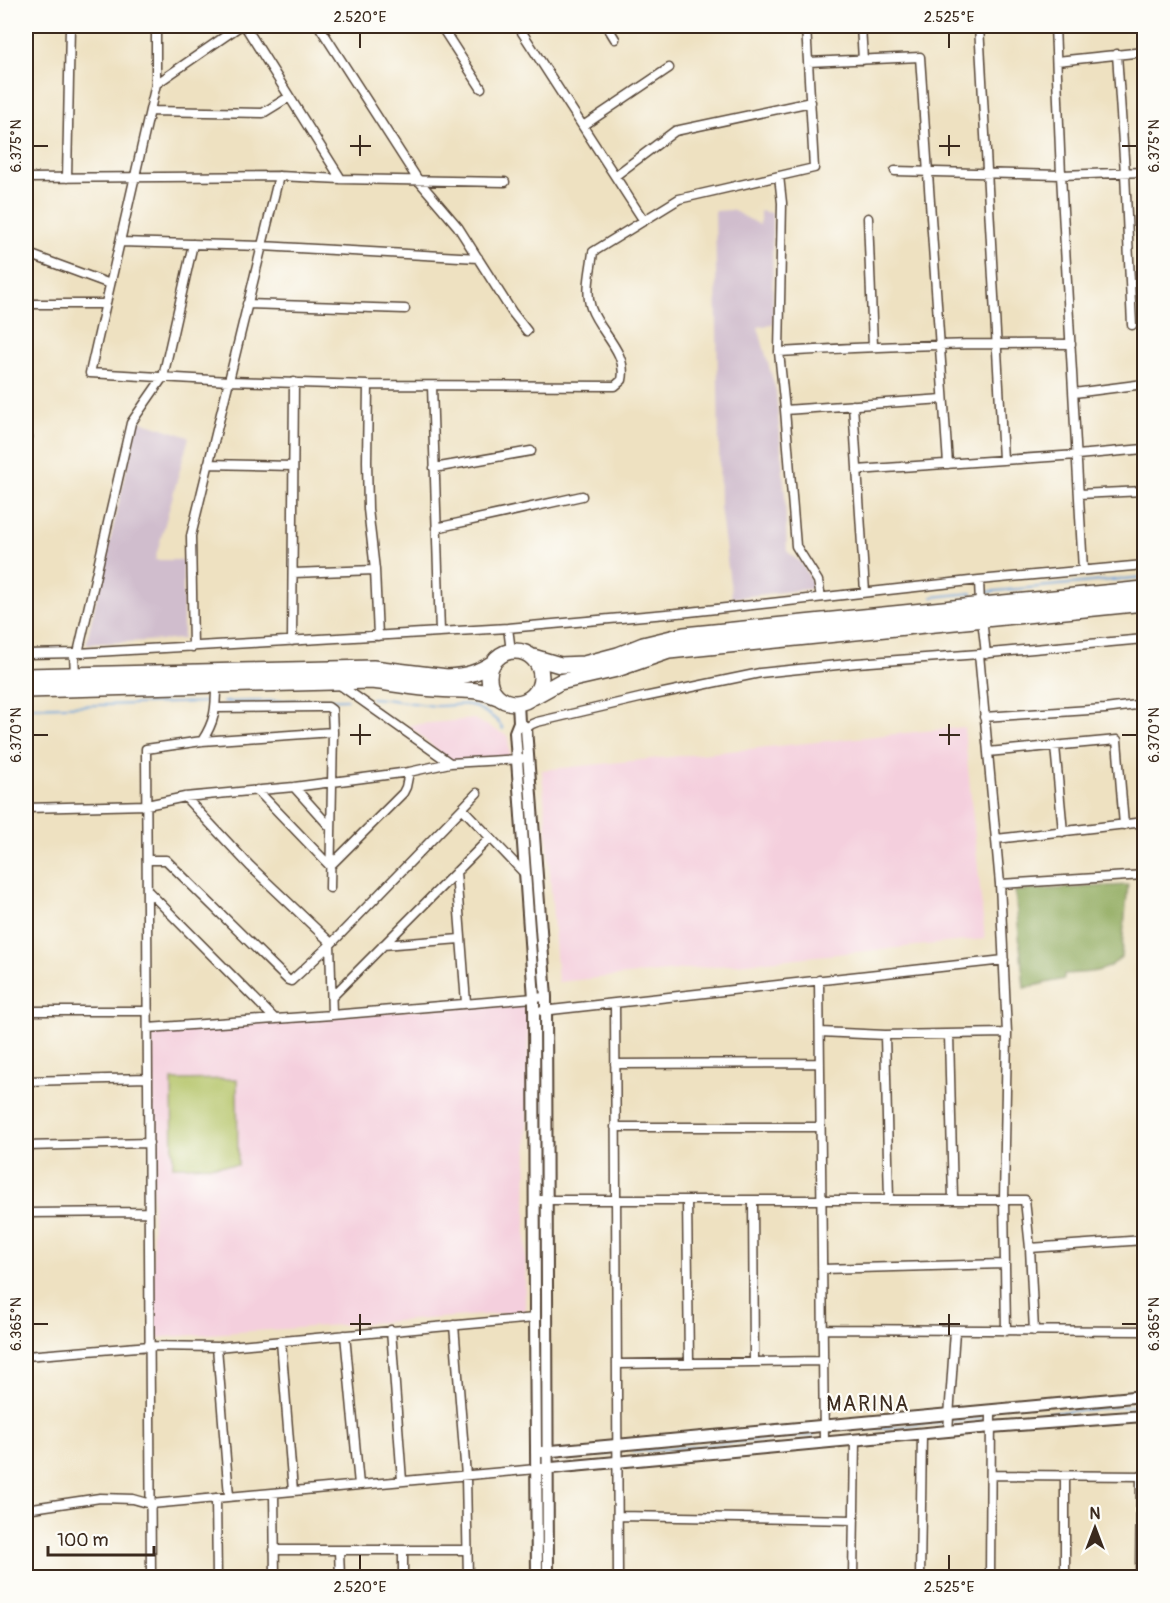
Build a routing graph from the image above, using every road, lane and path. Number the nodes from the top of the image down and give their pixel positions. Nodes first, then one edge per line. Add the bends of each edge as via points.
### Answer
1 (70, 26) edge
2 (156, 26) edge
3 (240, 26) edge
4 (245, 26) edge
5 (319, 26) edge
6 (441, 26) edge
7 (518, 26) edge
8 (607, 26) edge
9 (806, 26) edge
10 (861, 26) edge
11 (979, 26) edge
12 (1055, 26) edge
13 (615, 39) dead end
14 (1144, 52) edge
15 (1117, 54) junction
16 (863, 60) junction
17 (1057, 61) junction
18 (808, 62) junction
19 (669, 68) dead end
20 (156, 84) junction
21 (481, 88) dead end
22 (289, 97) junction
23 (811, 102) junction
24 (150, 111) junction
25 (583, 126) junction
26 (895, 171) dead end
27 (928, 171) junction
28 (1125, 172) junction
29 (1144, 172) edge
30 (987, 173) junction
31 (1061, 175) junction
32 (279, 176) junction
33 (615, 176) junction
34 (779, 176) junction
35 (26, 178) edge
36 (67, 178) junction
37 (135, 178) junction
38 (341, 179) junction
39 (418, 180) junction
40 (505, 182) dead end
41 (868, 218) dead end
42 (644, 221) junction
43 (120, 242) junction
44 (193, 244) junction
45 (261, 246) junction
46 (26, 253) edge
47 (478, 258) junction
48 (110, 284) junction
49 (26, 304) edge
50 (105, 304) junction
51 (247, 304) junction
52 (405, 309) dead end
53 (1132, 325) dead end
54 (527, 331) dead end
55 (997, 343) junction
56 (1071, 344) junction
57 (939, 345) junction
58 (873, 346) junction
59 (779, 352) junction
60 (163, 377) junction
61 (229, 381) junction
62 (294, 382) junction
63 (1144, 384) edge
64 (368, 385) junction
65 (432, 386) junction
66 (1074, 393) junction
67 (943, 399) junction
68 (853, 405) junction
69 (785, 410) junction
70 (1144, 449) edge
71 (531, 451) dead end
72 (1077, 455) junction
73 (1004, 459) junction
74 (208, 464) junction
75 (948, 464) junction
76 (293, 466) junction
77 (434, 468) junction
78 (857, 470) junction
79 (1144, 491) edge
80 (1079, 494) junction
81 (582, 496) dead end
82 (436, 528) junction
83 (1144, 565) edge
84 (375, 570) junction
85 (1083, 570) junction
86 (292, 573) junction
87 (979, 580) junction
88 (1144, 589) edge
89 (866, 592) junction
90 (821, 597) junction
91 (1144, 603) edge
92 (981, 612) junction
93 (508, 628) junction
94 (440, 632) junction
95 (378, 636) junction
96 (1144, 639) edge
97 (292, 641) junction
98 (193, 647) junction
99 (512, 651) junction
100 (76, 653) junction
101 (26, 654) edge
102 (982, 654) junction
103 (533, 657) junction
104 (493, 663) junction
105 (75, 675) junction
106 (26, 676) edge
107 (336, 682) junction
108 (216, 685) junction
109 (26, 690) edge
110 (533, 697) junction
111 (500, 698) junction
112 (518, 703) junction
113 (1144, 704) edge
114 (216, 708) junction
115 (984, 717) junction
116 (523, 725) junction
117 (333, 732) junction
118 (202, 741) junction
119 (1055, 746) junction
120 (988, 752) junction
121 (522, 759) junction
122 (450, 763) junction
123 (409, 772) junction
124 (331, 782) junction
125 (294, 787) junction
126 (257, 790) junction
127 (477, 793) dead end
128 (185, 797) junction
129 (147, 805) junction
130 (26, 808) edge
131 (463, 809) junction
132 (1144, 822) edge
133 (1124, 825) junction
134 (331, 828) junction
135 (1063, 832) junction
136 (490, 838) junction
137 (996, 839) junction
138 (147, 860) junction
139 (330, 866) junction
140 (456, 872) junction
141 (524, 873) junction
142 (1144, 875) edge
143 (1000, 884) junction
144 (330, 888) dead end
145 (147, 890) junction
146 (460, 939) junction
147 (330, 945) junction
148 (383, 945) junction
149 (1004, 960) junction
150 (819, 980) junction
151 (332, 996) junction
152 (546, 997) junction
153 (534, 998) junction
154 (466, 1003) junction
155 (615, 1003) junction
156 (546, 1010) junction
157 (26, 1011) edge
158 (148, 1011) junction
159 (534, 1012) junction
160 (332, 1015) junction
161 (275, 1019) junction
162 (148, 1028) junction
163 (820, 1032) junction
164 (1007, 1033) junction
165 (950, 1034) junction
166 (885, 1035) junction
167 (820, 1063) junction
168 (615, 1064) junction
169 (148, 1078) junction
170 (26, 1081) edge
171 (615, 1127) junction
172 (820, 1127) junction
173 (149, 1143) junction
174 (26, 1146) edge
175 (535, 1200) junction
176 (546, 1200) junction
177 (616, 1200) junction
178 (687, 1200) junction
179 (753, 1200) junction
180 (820, 1200) junction
181 (889, 1200) junction
182 (953, 1200) junction
183 (1004, 1200) junction
184 (149, 1212) junction
185 (26, 1213) edge
186 (1144, 1240) edge
187 (1030, 1248) junction
188 (1004, 1264) junction
189 (822, 1269) junction
190 (535, 1318) junction
191 (454, 1325) junction
192 (823, 1329) junction
193 (391, 1330) junction
194 (955, 1331) junction
195 (1006, 1331) junction
196 (1034, 1331) junction
197 (1144, 1331) edge
198 (345, 1335) junction
199 (281, 1341) junction
200 (150, 1346) junction
201 (217, 1347) junction
202 (26, 1356) edge
203 (824, 1361) junction
204 (689, 1362) junction
205 (754, 1362) junction
206 (617, 1364) junction
207 (1144, 1396) edge
208 (991, 1410) junction
209 (949, 1414) junction
210 (1144, 1416) edge
211 (824, 1426) junction
212 (991, 1427) junction
213 (948, 1431) junction
214 (922, 1433) junction
215 (855, 1440) junction
216 (824, 1442) junction
217 (617, 1444) junction
218 (542, 1452) junction
219 (617, 1462) junction
220 (542, 1469) junction
221 (991, 1475) junction
222 (466, 1476) junction
223 (1065, 1476) junction
224 (1143, 1476) edge
225 (402, 1481) junction
226 (358, 1485) junction
227 (293, 1491) junction
228 (274, 1492) junction
229 (230, 1496) junction
230 (216, 1498) junction
231 (151, 1504) junction
232 (26, 1509) edge
233 (618, 1516) junction
234 (854, 1520) junction
235 (274, 1550) junction
236 (339, 1550) junction
237 (403, 1550) junction
238 (467, 1550) junction
239 (151, 1578) edge
240 (217, 1578) edge
241 (275, 1578) edge
242 (339, 1578) edge
243 (403, 1578) edge
244 (468, 1578) edge
245 (537, 1578) edge
246 (548, 1578) edge
247 (618, 1578) edge
248 (853, 1578) edge
249 (920, 1578) edge
250 (990, 1578) edge
251 (1065, 1578) edge
252 (1140, 1578) edge

1 - 36 street
2 - 20 street
3 - 20 street
4 - 22 street
5 - 39 street
6 - 21 street
7 - 25 street
8 - 13 street
9 - 18 street
10 - 16 street
11 - 30 street
12 - 17 street
14 - 15 street
15 - 17 street
15 - 28 street
16 - 18 street
16 - 27 street via 920,57
17 - 31 street
18 - 23 street
19 - 25 street
20 - 24 street
22 - 24 street via 263,113
22 - 38 street
23 - 33 street via 675,131
23 - 34 street via 814,168
24 - 37 street
25 - 33 street
26 - 27 street
27 - 30 street
27 - 57 street
28 - 29 street
28 - 31 street
28 - 53 street
30 - 31 street
30 - 55 street
31 - 56 street
32 - 37 street
32 - 38 street
32 - 45 street
33 - 42 street
34 - 42 street via 678,199
34 - 59 street
35 - 36 street
36 - 37 street
37 - 43 street
38 - 39 street
39 - 40 street
39 - 47 street via 458,227
41 - 58 street
42 - 65 street via 593,252 588,295 591,309 619,355 622,380 615,386
43 - 44 street
43 - 48 street
44 - 45 street
44 - 60 street
45 - 47 street
45 - 51 street
46 - 48 street
47 - 54 street
48 - 50 street
49 - 50 street
50 - 60 street via 90,373
51 - 52 street
51 - 61 street
55 - 56 street
55 - 57 street
55 - 73 street
56 - 66 street
57 - 58 street
57 - 67 street
58 - 59 street
59 - 69 street
60 - 61 street
60 - 100 street via 130,423
61 - 62 street
61 - 74 street
62 - 64 street
62 - 76 street
63 - 66 street
64 - 65 street
64 - 84 street via 368,510
65 - 77 street
66 - 72 street
67 - 68 street
67 - 75 street
68 - 69 street
68 - 78 street
69 - 90 street via 796,546 818,581
70 - 72 street
71 - 77 street
72 - 73 street
72 - 80 street
73 - 75 street
74 - 76 street
74 - 98 street via 191,536
75 - 78 street
76 - 86 street
77 - 82 street
78 - 89 street
79 - 80 street
80 - 85 street
81 - 82 street
82 - 94 street
83 - 85 street
84 - 86 street
84 - 95 street
85 - 87 street
86 - 97 street
87 - 89 street
87 - 92 street
88 - 92 highway
89 - 90 street
90 - 93 street
91 - 92 highway
92 - 102 street
92 - 103 highway via 684,635 584,664 560,665
92 - 110 highway via 669,651 617,669 560,682
93 - 94 street
93 - 99 street
94 - 95 street
95 - 97 street
96 - 102 street
97 - 98 street
98 - 100 street
99 - 103 highway
99 - 104 highway
100 - 101 street
100 - 105 street
102 - 115 street
102 - 116 street via 760,673
103 - 110 highway via 542,678
104 - 105 highway via 476,673 447,677 373,668
104 - 111 highway via 489,680
105 - 106 highway
107 - 108 highway
107 - 111 highway via 370,681 471,690
107 - 122 street
108 - 109 highway
108 - 114 street
110 - 112 highway
111 - 112 highway
112 - 116 street
113 - 115 street
114 - 117 street via 328,707 332,710
114 - 118 street via 212,727
115 - 120 street
116 - 121 street
117 - 118 street
117 - 124 street
118 - 129 street via 146,749
119 - 120 street
119 - 133 street via 1118,740
119 - 135 street
120 - 137 street
121 - 122 street
121 - 141 street
121 - 152 street
122 - 123 street
123 - 124 street
123 - 139 street via 403,793
124 - 125 street
124 - 134 street
125 - 126 street
125 - 134 street
126 - 128 street
126 - 139 street
127 - 131 street
128 - 129 street
128 - 147 street
129 - 130 street
129 - 138 street
131 - 136 street
131 - 147 street
132 - 133 street
133 - 135 street
134 - 139 street
135 - 137 street
136 - 140 street
136 - 141 street
137 - 143 street
138 - 145 street
138 - 147 street via 166,860 288,980 295,979
139 - 144 street
140 - 146 street
140 - 148 street
141 - 153 street
142 - 143 street
143 - 149 street
145 - 158 street
145 - 161 street
146 - 148 street
146 - 154 street
147 - 151 street
148 - 151 street
149 - 150 street
149 - 164 street
150 - 155 street
150 - 163 street
151 - 160 street
152 - 153 street
152 - 156 street
153 - 154 street
153 - 159 street
154 - 160 street
155 - 156 street
155 - 168 street
156 - 159 street
156 - 176 street
157 - 158 street
158 - 162 street
159 - 175 street
160 - 161 street
161 - 162 street
162 - 169 street
163 - 166 street
163 - 167 street
164 - 165 street
164 - 183 street
165 - 166 street
165 - 182 street
166 - 181 street
167 - 168 street
167 - 172 street
168 - 171 street
169 - 170 street
169 - 173 street
171 - 172 street
171 - 177 street
172 - 180 street
173 - 174 street
173 - 184 street
175 - 176 street
175 - 190 street
176 - 177 street
176 - 218 street
177 - 178 street
177 - 206 street
178 - 179 street
178 - 204 street
179 - 180 street
179 - 205 street
180 - 181 street
180 - 189 street
181 - 182 street
182 - 183 street
183 - 187 street via 1025,1200
183 - 188 street
184 - 185 street
184 - 200 street
186 - 187 street
187 - 196 street
188 - 189 street
188 - 195 street
189 - 192 street
190 - 191 street
190 - 218 street
191 - 193 street
191 - 222 street
192 - 194 street
192 - 203 street
193 - 198 street
193 - 225 street
194 - 195 street
194 - 209 street
195 - 196 street
196 - 197 street
198 - 199 street
198 - 226 street
199 - 201 street
199 - 227 street
200 - 201 street
200 - 202 street
200 - 231 street
201 - 229 street
203 - 205 street
203 - 211 street
204 - 205 street
204 - 206 street
206 - 217 street
207 - 208 street
208 - 209 street
208 - 212 street
209 - 211 street
209 - 213 street
210 - 212 street
211 - 216 street
211 - 217 street
212 - 213 street
212 - 221 street
213 - 214 street
214 - 215 street
214 - 249 street
215 - 216 street
215 - 234 street
216 - 219 street
217 - 218 street
217 - 219 street
218 - 220 street
219 - 220 street
219 - 233 street
220 - 222 street
220 - 245 street
220 - 246 street
221 - 223 street
221 - 250 street
222 - 225 street
222 - 238 street
223 - 224 street
223 - 251 street
224 - 252 street
225 - 226 street
226 - 227 street
227 - 228 street
228 - 229 street
228 - 235 street
229 - 230 street
230 - 231 street
230 - 240 street
231 - 232 street via 100,1498
231 - 239 street
233 - 234 street
233 - 247 street
234 - 248 street
235 - 236 street
235 - 241 street
236 - 237 street
236 - 242 street
237 - 238 street
237 - 243 street
238 - 244 street

